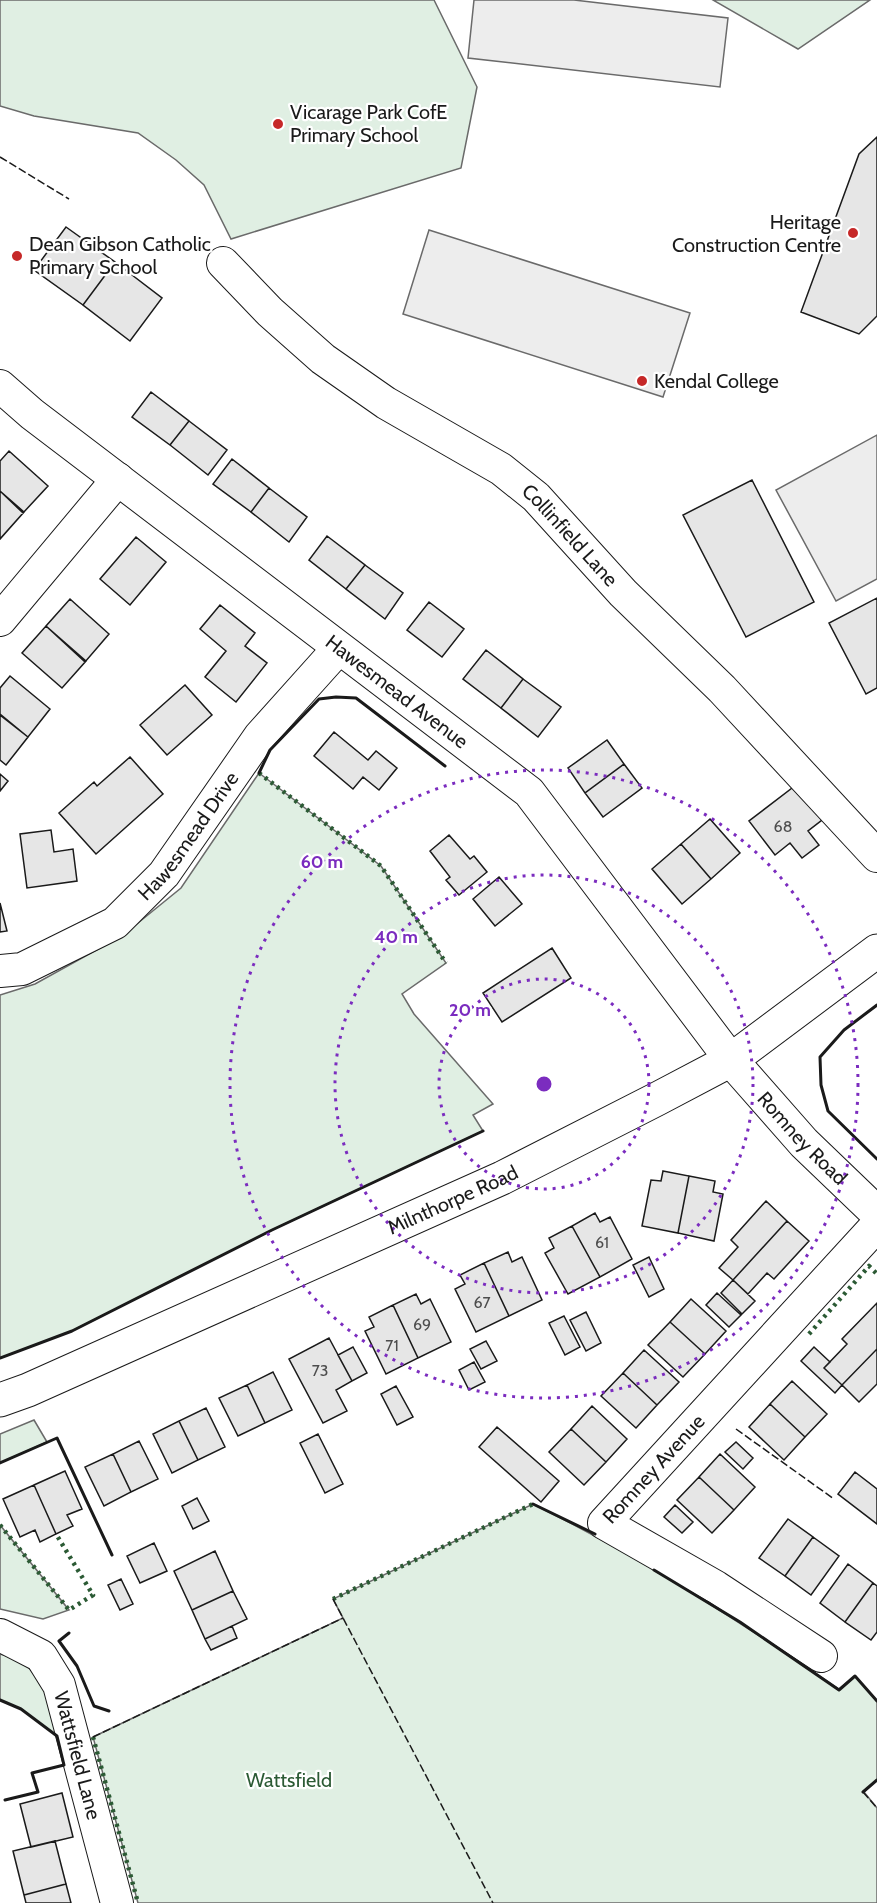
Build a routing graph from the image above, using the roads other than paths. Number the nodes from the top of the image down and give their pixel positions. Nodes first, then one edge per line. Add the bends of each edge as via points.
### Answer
1 (224, 263) dead end
2 (0, 386) edge
3 (118, 479) junction
4 (0, 620) edge
5 (338, 649) junction
6 (877, 856) edge
7 (877, 951) edge
8 (0, 971) edge
9 (731, 1060) junction
10 (877, 1214) edge
11 (877, 1225) edge
12 (0, 1400) edge
13 (0, 1635) edge
14 (821, 1656) dead end
15 (117, 1903) edge

1 - 6 street, Collinfield Lane via 270,312 323,359 386,403 501,468 536,497 623,593 722,689
2 - 3 street, Hawesmead Avenue
3 - 4 street
3 - 5 street, Hawesmead Avenue
5 - 8 street, Hawesmead Drive via 260,736 164,874 115,923 22,969
5 - 9 street, Hawesmead Avenue via 529,792
7 - 9 main road, Milnthorpe Road
9 - 10 main road, Romney Road via 804,1143
9 - 12 main road, Milnthorpe Road via 502,1178
11 - 14 street, Romney Avenue via 604,1523 716,1587
13 - 15 street, Wattsfield Lane via 41,1656 59,1685

